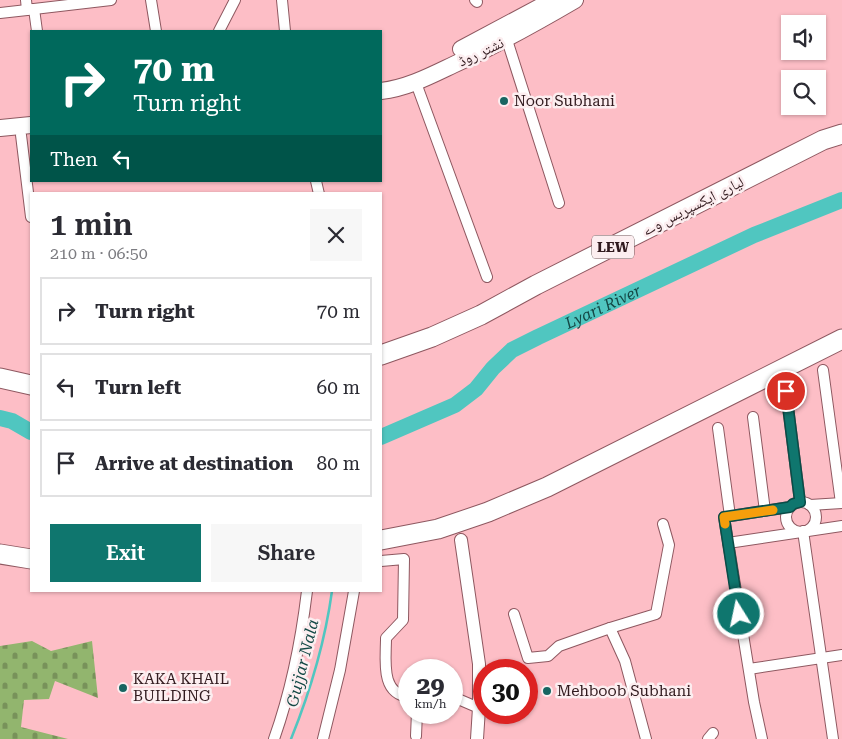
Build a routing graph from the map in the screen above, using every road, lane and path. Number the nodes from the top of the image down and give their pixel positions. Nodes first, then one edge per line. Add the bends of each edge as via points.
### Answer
1 (112, 0) edge
2 (151, 0) edge
3 (235, 0) edge
4 (282, 0) edge
5 (553, 0) edge
6 (575, 0) edge
7 (29, 6) edge
8 (0, 13) edge
9 (37, 30) edge
10 (156, 30) edge
11 (220, 30) edge
12 (285, 30) edge
13 (507, 40) junction
14 (382, 82) edge
15 (416, 83) junction
16 (382, 91) edge
17 (0, 128) edge
18 (28, 131) edge
19 (842, 134) edge
20 (0, 138) edge
21 (30, 192) edge
22 (559, 202) dead end
23 (487, 277) dead end
24 (842, 340) edge
25 (382, 355) edge
26 (823, 370) dead end
27 (0, 378) edge
28 (30, 385) edge
29 (786, 391) dead end
30 (754, 417) dead end
31 (718, 428) dead end
32 (842, 503) edge
33 (805, 504) junction
34 (790, 507) junction
35 (764, 511) junction
36 (730, 516) junction
37 (663, 524) dead end
38 (842, 526) edge
39 (803, 532) junction
40 (382, 540) edge
41 (461, 540) dead end
42 (728, 542) junction
43 (0, 554) edge
44 (30, 559) edge
45 (382, 561) edge
46 (307, 592) edge
47 (354, 592) edge
48 (514, 614) dead end
49 (610, 628) junction
50 (842, 655) edge
51 (822, 658) junction
52 (478, 659) edge
53 (749, 668) junction
54 (398, 695) edge
55 (416, 724) edge
56 (478, 724) edge
57 (416, 736) dead end
58 (274, 739) edge
59 (322, 739) edge
60 (477, 739) edge
61 (646, 739) edge
62 (762, 739) edge
63 (833, 739) edge

1 - 7 street
2 - 10 street
3 - 11 street
4 - 12 street
5 - 14 main road, نشتر روڈ via 400,80
6 - 13 main road, نشتر روڈ
7 - 8 street
7 - 9 street
13 - 15 main road, نشتر روڈ
13 - 22 street
15 - 16 main road, نشتر روڈ
15 - 23 street
17 - 18 main road
18 - 20 main road
18 - 21 street
19 - 25 highway, لیاری ایکسپریس وے / LEW via 822,140 481,314 432,337
24 - 40 highway via 539,490 438,529
26 - 32 street
27 - 28 highway
29 - 33 street
30 - 35 street
31 - 36 street
32 - 33 street
33 - 34 street
33 - 39 street via 816,514 815,522
34 - 35 street
34 - 39 street via 786,517 789,525
35 - 36 street
36 - 42 street via 724,517
37 - 49 street via 669,545 656,614
38 - 39 street
39 - 42 street
39 - 51 street
41 - 52 street
42 - 53 street
43 - 44 highway
45 - 54 street via 404,559 403,620 386,638 385,672 392,690
46 - 58 street via 296,661
47 - 59 street via 340,670
48 - 49 street via 528,658 548,656 559,646
49 - 61 street via 625,661
50 - 51 street
51 - 53 street
51 - 63 street
53 - 62 street
55 - 57 street
56 - 60 street

